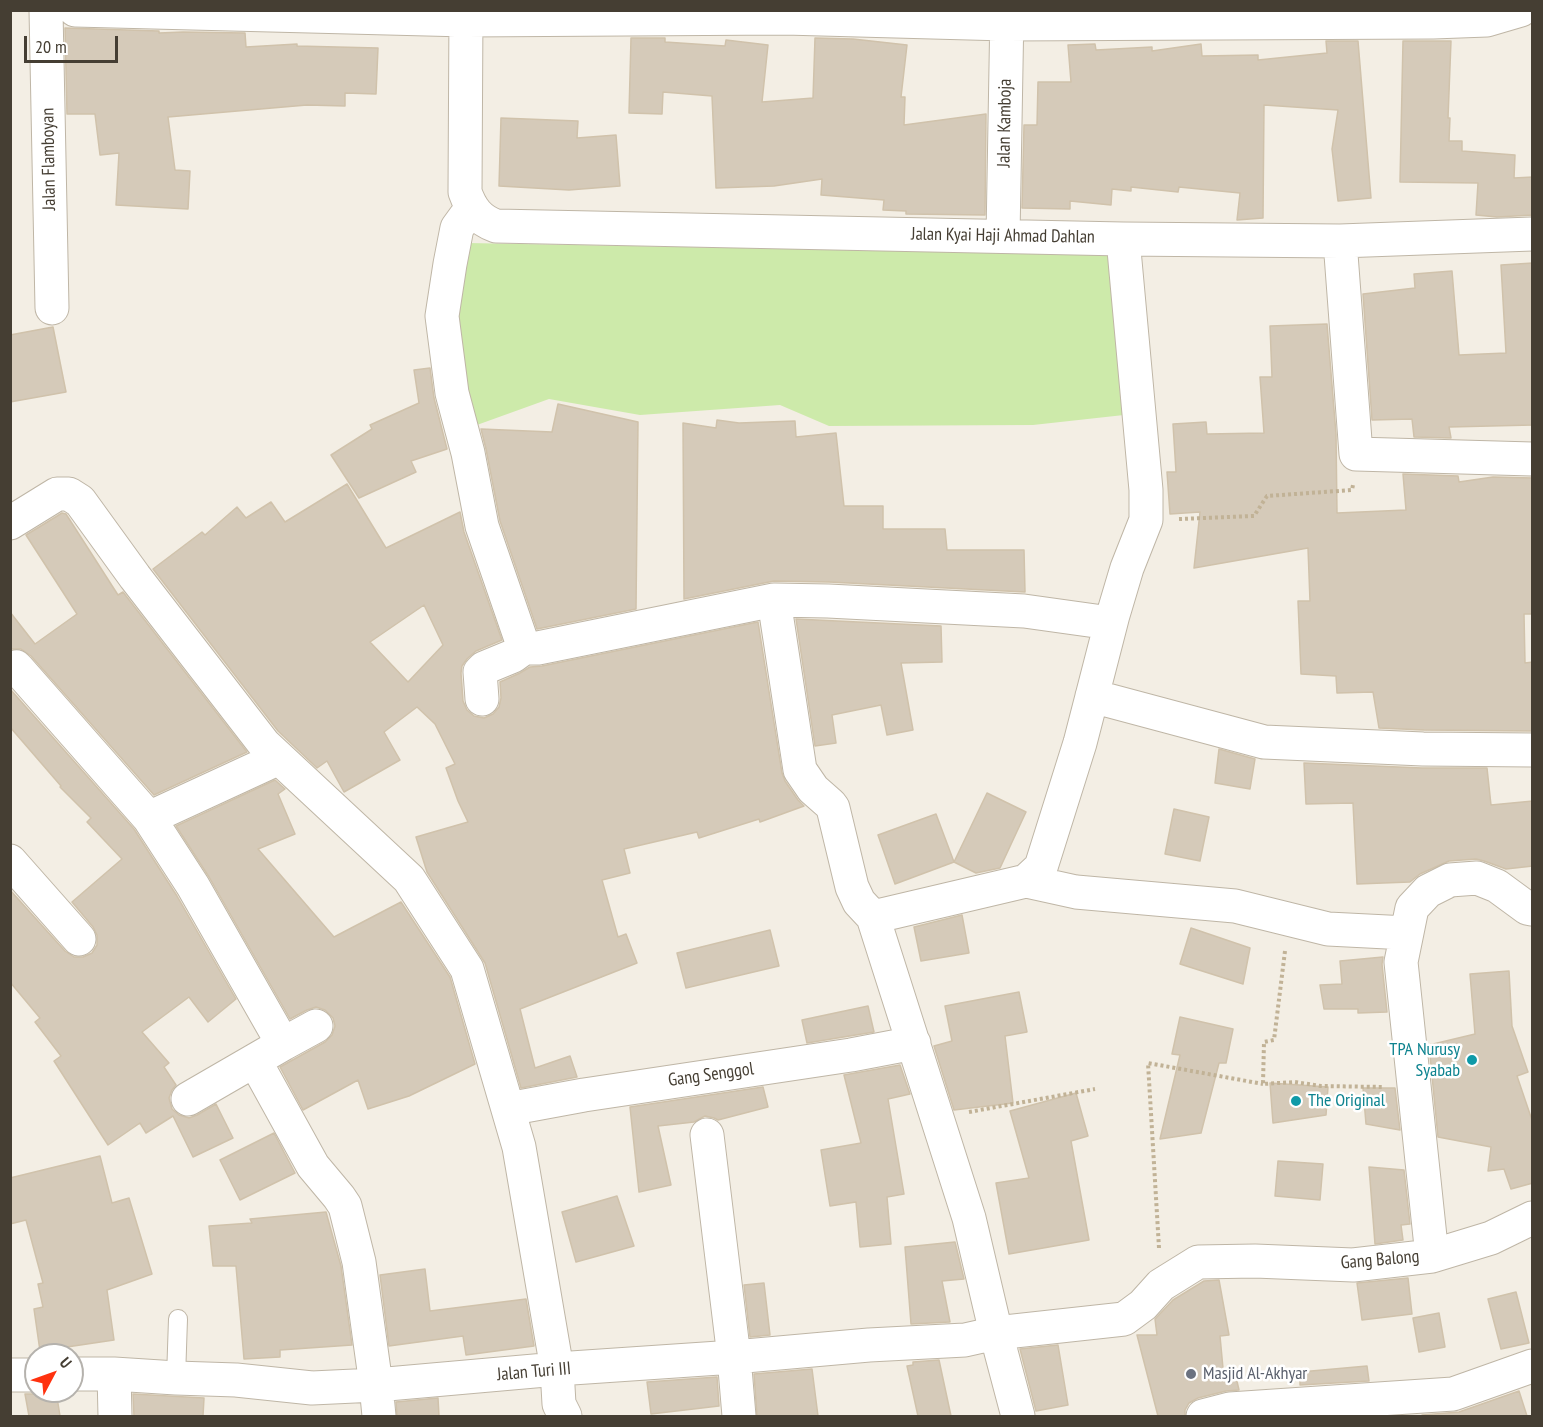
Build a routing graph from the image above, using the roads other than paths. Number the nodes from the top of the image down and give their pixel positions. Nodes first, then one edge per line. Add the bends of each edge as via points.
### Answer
1 (46, 10) edge
2 (75, 10) edge
3 (1521, 10) edge
4 (466, 15) edge
5 (1006, 17) edge
6 (477, 214) junction
7 (1533, 234) edge
8 (1003, 236) junction
9 (1123, 239) junction
10 (1340, 241) junction
11 (52, 308) dead end
12 (1533, 459) edge
13 (10, 523) edge
14 (774, 600) junction
15 (1110, 623) junction
16 (524, 648) junction
17 (10, 669) edge
18 (1092, 696) junction
19 (482, 699) dead end
20 (1533, 750) edge
21 (279, 758) junction
22 (149, 818) junction
23 (10, 861) edge
24 (1026, 880) junction
25 (1533, 909) edge
26 (873, 916) junction
27 (1407, 933) junction
28 (79, 939) dead end
29 (316, 1026) dead end
30 (914, 1043) junction
31 (283, 1044) junction
32 (255, 1061) junction
33 (188, 1099) dead end
34 (508, 1109) junction
35 (707, 1135) dead end
36 (1533, 1218) edge
37 (1432, 1256) junction
38 (178, 1319) dead end
39 (996, 1333) junction
40 (734, 1357) junction
41 (1533, 1366) edge
42 (557, 1369) junction
43 (84, 1374) edge
44 (114, 1374) junction
45 (177, 1378) junction
46 (377, 1401) edge
47 (1456, 1405) edge
48 (1221, 1414) edge
49 (115, 1416) edge
50 (565, 1416) edge
51 (739, 1416) edge
52 (1018, 1416) edge

1 - 11 street, Jalan Flamboyan
2 - 4 street
3 - 5 street via 1487,20 1433,22
4 - 5 street
4 - 6 street via 465,192
5 - 8 street, Jalan Kamboja
6 - 8 street, Jalan Kyai Haji Ahmad Dahlan via 496,226
6 - 16 street via 465,217 458,228 442,316 452,393 482,526
7 - 10 street, Jalan Kyai Haji Ahmad Dahlan
8 - 9 street, Jalan Kyai Haji Ahmad Dahlan
9 - 10 street, Jalan Kyai Haji Ahmad Dahlan
9 - 15 street via 1146,520
10 - 12 street via 1356,454
13 - 21 street via 57,494 69,494 80,501 264,744
14 - 15 street via 1024,611
14 - 16 street
14 - 26 street via 800,770 833,808 852,887 859,902
15 - 18 street
16 - 19 street via 480,672
17 - 22 street via 16,667 21,671
18 - 20 street via 1264,742 1423,750
18 - 24 street via 1041,867
21 - 22 street
21 - 34 street via 410,879 467,969
22 - 31 street via 193,886
23 - 28 street
24 - 26 street
24 - 27 street via 1076,892 1235,906 1328,929
25 - 27 street, Gang Balong via 1477,878 1450,880 1428,891 1412,908
26 - 30 street
27 - 37 street, Gang Balong via 1401,962
29 - 31 street
30 - 34 street, Gang Senggol
30 - 39 street via 969,1218
31 - 32 street
32 - 33 street
32 - 46 street via 313,1166 345,1206 359,1262
34 - 42 street via 519,1147
35 - 40 street
36 - 37 street via 1491,1238
37 - 39 street, Gang Balong via 1353,1265 1198,1262 1161,1285 1124,1319
38 - 45 lane
39 - 40 street, Jalan Turi III via 965,1340
39 - 52 street
40 - 42 street, Jalan Turi III
40 - 51 street
41 - 47 street
42 - 46 street, Jalan Turi III
42 - 50 street via 559,1404
43 - 44 street, Jalan Turi III
44 - 45 street, Jalan Turi III
44 - 49 street
45 - 46 street, Jalan Turi III via 312,1388
47 - 48 street

